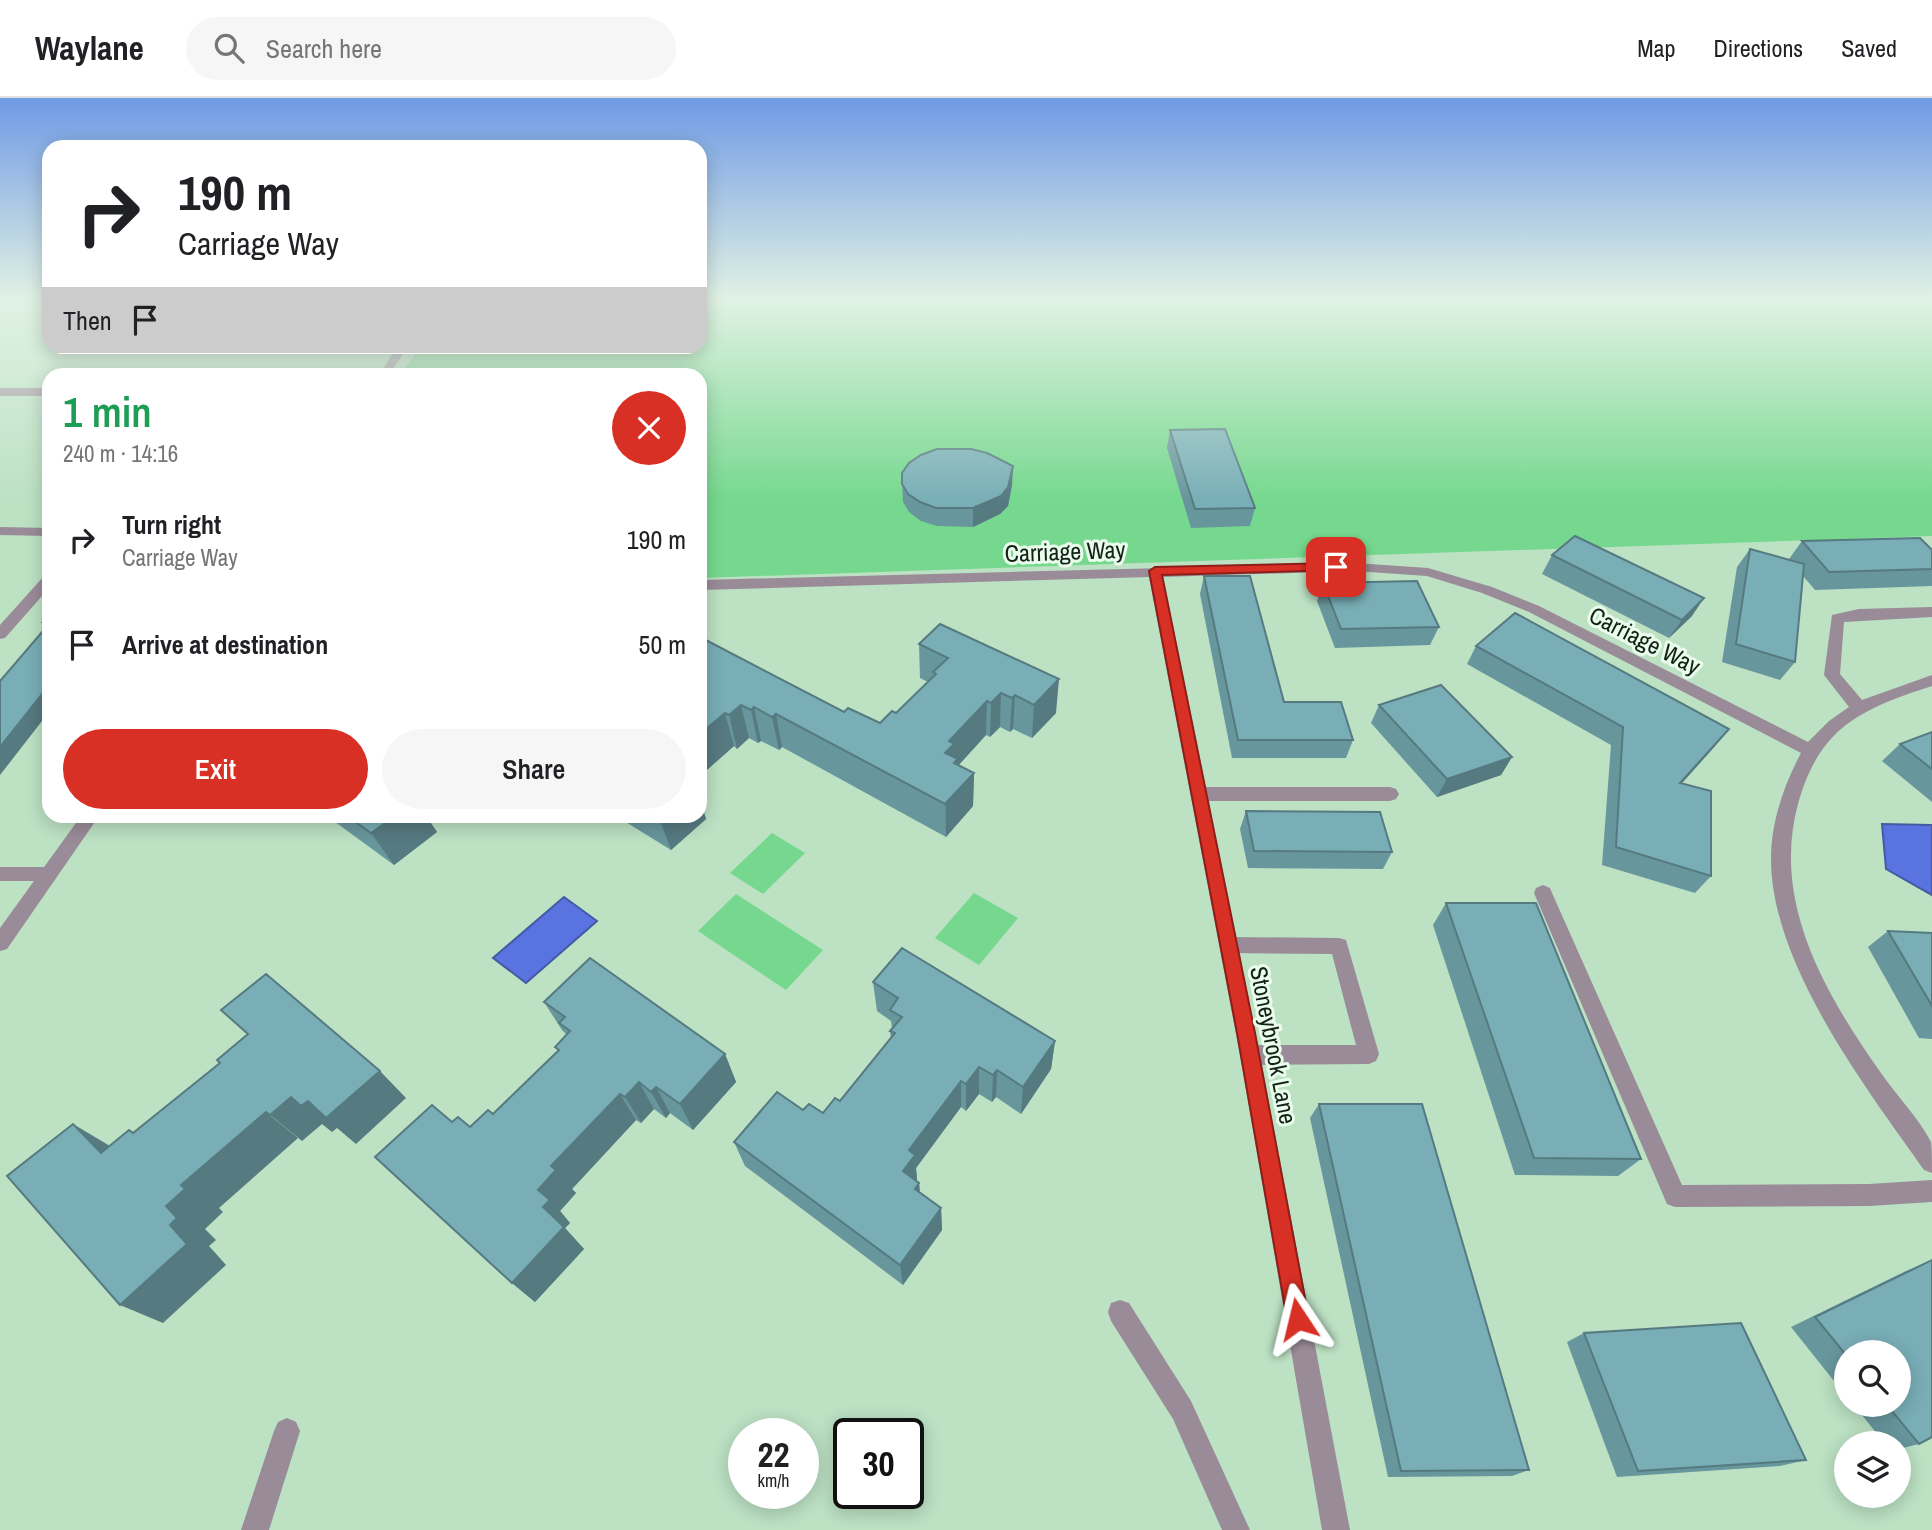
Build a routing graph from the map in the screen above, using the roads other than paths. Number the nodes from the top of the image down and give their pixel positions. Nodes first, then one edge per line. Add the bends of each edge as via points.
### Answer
1 (0, 392) edge
2 (42, 392) edge
3 (0, 531) edge
4 (42, 532) edge
5 (1155, 571) junction
6 (707, 585) edge
7 (42, 587) edge
8 (1932, 612) edge
9 (0, 634) edge
10 (1932, 680) edge
11 (1860, 709) junction
12 (1811, 751) junction
13 (1199, 794) junction
14 (1390, 794) dead end
15 (85, 823) edge
16 (0, 874) edge
17 (48, 874) junction
18 (1542, 893) dead end
19 (0, 943) edge
20 (1229, 945) junction
21 (1250, 1055) junction
22 (1932, 1162) edge
23 (1932, 1191) edge
24 (1120, 1312) dead end
25 (287, 1431) dead end
26 (255, 1530) edge
27 (1237, 1530) edge
28 (1336, 1530) edge

1 - 2 street
3 - 4 street
5 - 6 street, Carriage Way
5 - 12 street, Carriage Way via 1355,567 1428,572 1534,609
5 - 13 street, Stoneybrook Lane
7 - 9 street
8 - 11 street via 1837,618 1832,674
10 - 11 street via 1883,695
11 - 12 street via 1842,719
12 - 22 street via 1785,808 1779,834 1784,897 1805,962 1853,1053
13 - 14 street
13 - 20 street, Stoneybrook Lane
15 - 17 street
16 - 17 street
17 - 19 street
18 - 23 street via 1675,1196
20 - 21 street, Stoneybrook Lane
20 - 21 street via 1339,946 1369,1054
21 - 28 street, Stoneybrook Lane
24 - 27 street via 1182,1410
25 - 26 street

